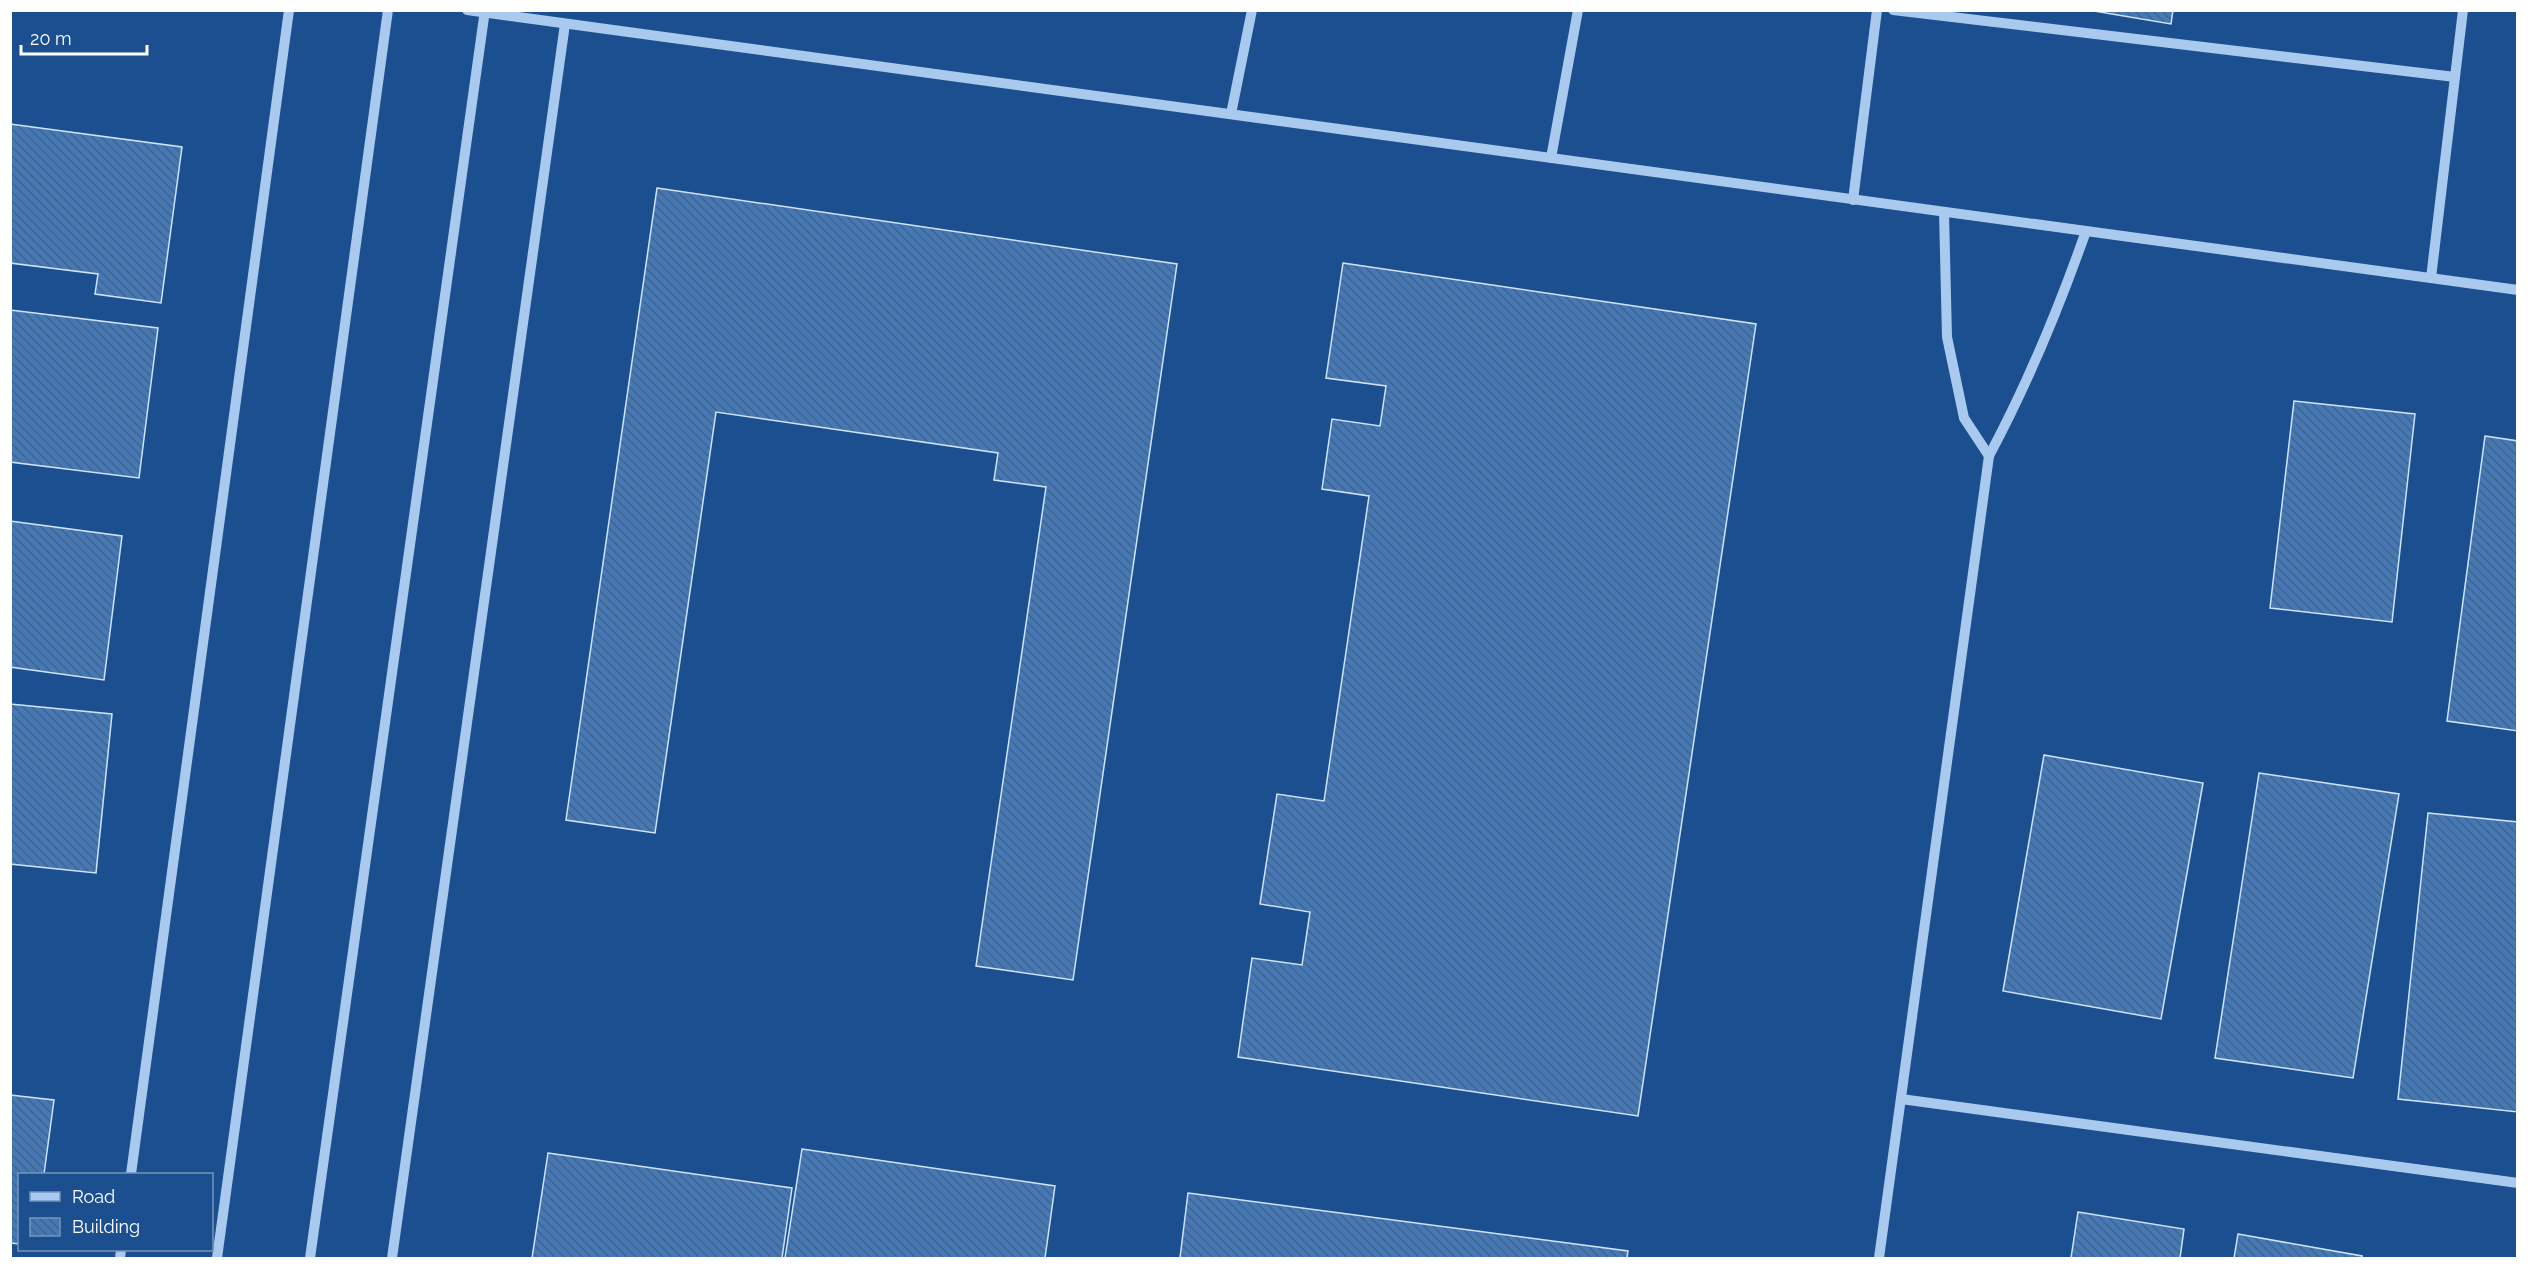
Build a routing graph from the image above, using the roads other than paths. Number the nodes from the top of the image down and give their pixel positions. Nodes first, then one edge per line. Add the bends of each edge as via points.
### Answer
1 (289, 10) edge
2 (388, 10) edge
3 (467, 10) edge
4 (1252, 10) edge
5 (1578, 10) edge
6 (1877, 10) edge
7 (1893, 10) edge
8 (2463, 10) edge
9 (485, 12) edge
10 (565, 24) junction
11 (2455, 76) junction
12 (1231, 114) junction
13 (1551, 158) junction
14 (1853, 200) junction
15 (1944, 212) junction
16 (2086, 231) junction
17 (2431, 279) junction
18 (2517, 290) edge
19 (1989, 456) junction
20 (1901, 1099) junction
21 (131, 1173) edge
22 (2517, 1184) edge
23 (217, 1258) edge
24 (310, 1258) edge
25 (392, 1258) edge
26 (1879, 1258) edge

1 - 21 street
2 - 23 street
3 - 9 street
4 - 12 street
5 - 13 street
6 - 14 street
7 - 11 street
8 - 11 street
9 - 10 street
9 - 24 street
10 - 12 street
10 - 25 street
11 - 17 street
12 - 13 street
13 - 14 street
14 - 15 street
15 - 16 street
15 - 19 street via 1947,337 1964,418
16 - 17 street
16 - 19 street via 2013,411
17 - 18 street
19 - 20 street
20 - 22 street
20 - 26 street

